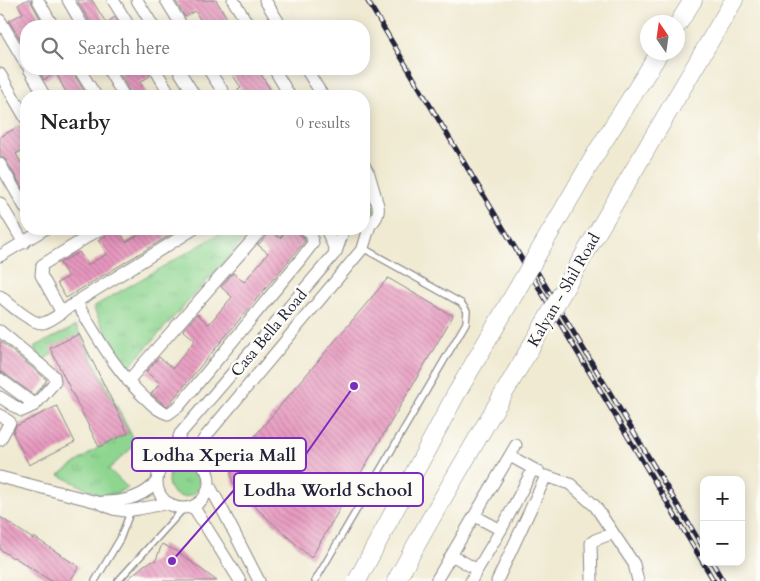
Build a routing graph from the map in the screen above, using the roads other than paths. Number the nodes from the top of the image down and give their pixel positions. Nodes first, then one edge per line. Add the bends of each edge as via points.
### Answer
1 (38, 0) edge
2 (68, 0) edge
3 (113, 0) edge
4 (137, 0) edge
5 (166, 0) edge
6 (233, 0) edge
7 (265, 0) edge
8 (693, 0) edge
9 (734, 0) edge
10 (684, 15) edge
11 (0, 20) edge
12 (50, 20) edge
13 (80, 20) edge
14 (125, 20) edge
15 (149, 20) edge
16 (178, 20) edge
17 (245, 20) edge
18 (277, 20) edge
19 (20, 54) edge
20 (655, 60) edge
21 (0, 74) edge
22 (33, 75) edge
23 (83, 75) edge
24 (112, 75) edge
25 (159, 75) edge
26 (182, 75) edge
27 (212, 75) edge
28 (278, 75) edge
29 (310, 75) edge
30 (41, 90) edge
31 (92, 90) edge
32 (120, 90) edge
33 (168, 90) edge
34 (191, 90) edge
35 (222, 90) edge
36 (286, 90) edge
37 (319, 90) edge
38 (20, 109) edge
39 (0, 164) edge
40 (370, 177) edge
41 (370, 193) edge
42 (20, 198) edge
43 (0, 203) edge
44 (378, 204) junction
45 (370, 225) edge
46 (34, 235) edge
47 (90, 235) edge
48 (184, 235) edge
49 (257, 235) edge
50 (311, 235) edge
51 (329, 235) edge
52 (342, 235) edge
53 (365, 235) edge
54 (24, 242) junction
55 (363, 248) junction
56 (336, 252) junction
57 (0, 256) edge
58 (0, 296) edge
59 (76, 302) junction
60 (62, 313) junction
61 (0, 331) edge
62 (0, 379) edge
63 (128, 381) junction
64 (0, 397) edge
65 (36, 405) junction
66 (0, 415) edge
67 (0, 440) edge
68 (516, 444) dead end
69 (510, 456) junction
70 (177, 457) junction
71 (201, 463) junction
72 (534, 469) junction
73 (546, 476) junction
74 (0, 477) edge
75 (157, 481) junction
76 (209, 486) junction
77 (98, 502) junction
78 (169, 503) junction
79 (189, 506) junction
80 (131, 510) junction
81 (475, 516) junction
82 (501, 530) junction
83 (614, 533) junction
84 (452, 555) junction
85 (477, 570) junction
86 (95, 581) edge
87 (118, 581) edge
88 (240, 581) edge
89 (258, 581) edge
90 (315, 581) edge
91 (357, 581) edge
92 (396, 581) edge
93 (436, 581) edge
94 (471, 581) edge
95 (497, 581) edge
96 (592, 581) edge
97 (638, 581) edge

1 - 12 street
2 - 13 street
3 - 14 street
4 - 15 street
5 - 16 street
6 - 17 street
7 - 18 street
8 - 10 main road
9 - 92 main road, Kalyan - Shil Road, bridge
11 - 19 street
20 - 91 main road, bridge via 598,150 455,396
21 - 38 street
22 - 30 street
23 - 31 street
24 - 32 street
25 - 33 street
26 - 34 street
27 - 35 street
28 - 36 street
29 - 37 street
39 - 42 street
40 - 44 street
41 - 44 street
43 - 54 street
44 - 45 street, Casa Bella Road via 377,216
46 - 54 street
47 - 60 street via 42,265 41,275
48 - 59 street
49 - 63 street
50 - 63 street via 313,243 300,260 179,406 168,414 160,412
51 - 56 street
52 - 56 street, Casa Bella Road
53 - 55 street, Casa Bella Road
54 - 57 street
55 - 71 street, Casa Bella Road via 212,426 200,444
55 - 90 lane via 461,303 467,311 466,323
56 - 70 street, Casa Bella Road via 180,434
58 - 60 street via 34,322 42,324
59 - 60 street
59 - 63 street
61 - 65 street via 54,376 55,382
62 - 65 street
64 - 65 street via 22,411
66 - 67 street via 10,422
68 - 69 street
69 - 72 street
69 - 81 street
70 - 71 street via 194,458
70 - 75 street via 163,466
71 - 76 street, Casa Bella Road via 209,478
72 - 73 street
72 - 82 street
73 - 83 street via 570,484 595,506
73 - 95 street
74 - 77 street
75 - 77 street via 129,500
75 - 78 street via 158,490
76 - 79 street via 200,501
76 - 89 street, Casa Bella Road
77 - 80 street via 114,509
78 - 79 street via 176,507
78 - 80 street
79 - 87 lane
79 - 88 street
80 - 86 lane via 120,539
81 - 82 street
81 - 84 street
82 - 85 street
83 - 96 street via 591,543
83 - 97 street via 634,564
84 - 85 street
84 - 93 street
85 - 94 street

